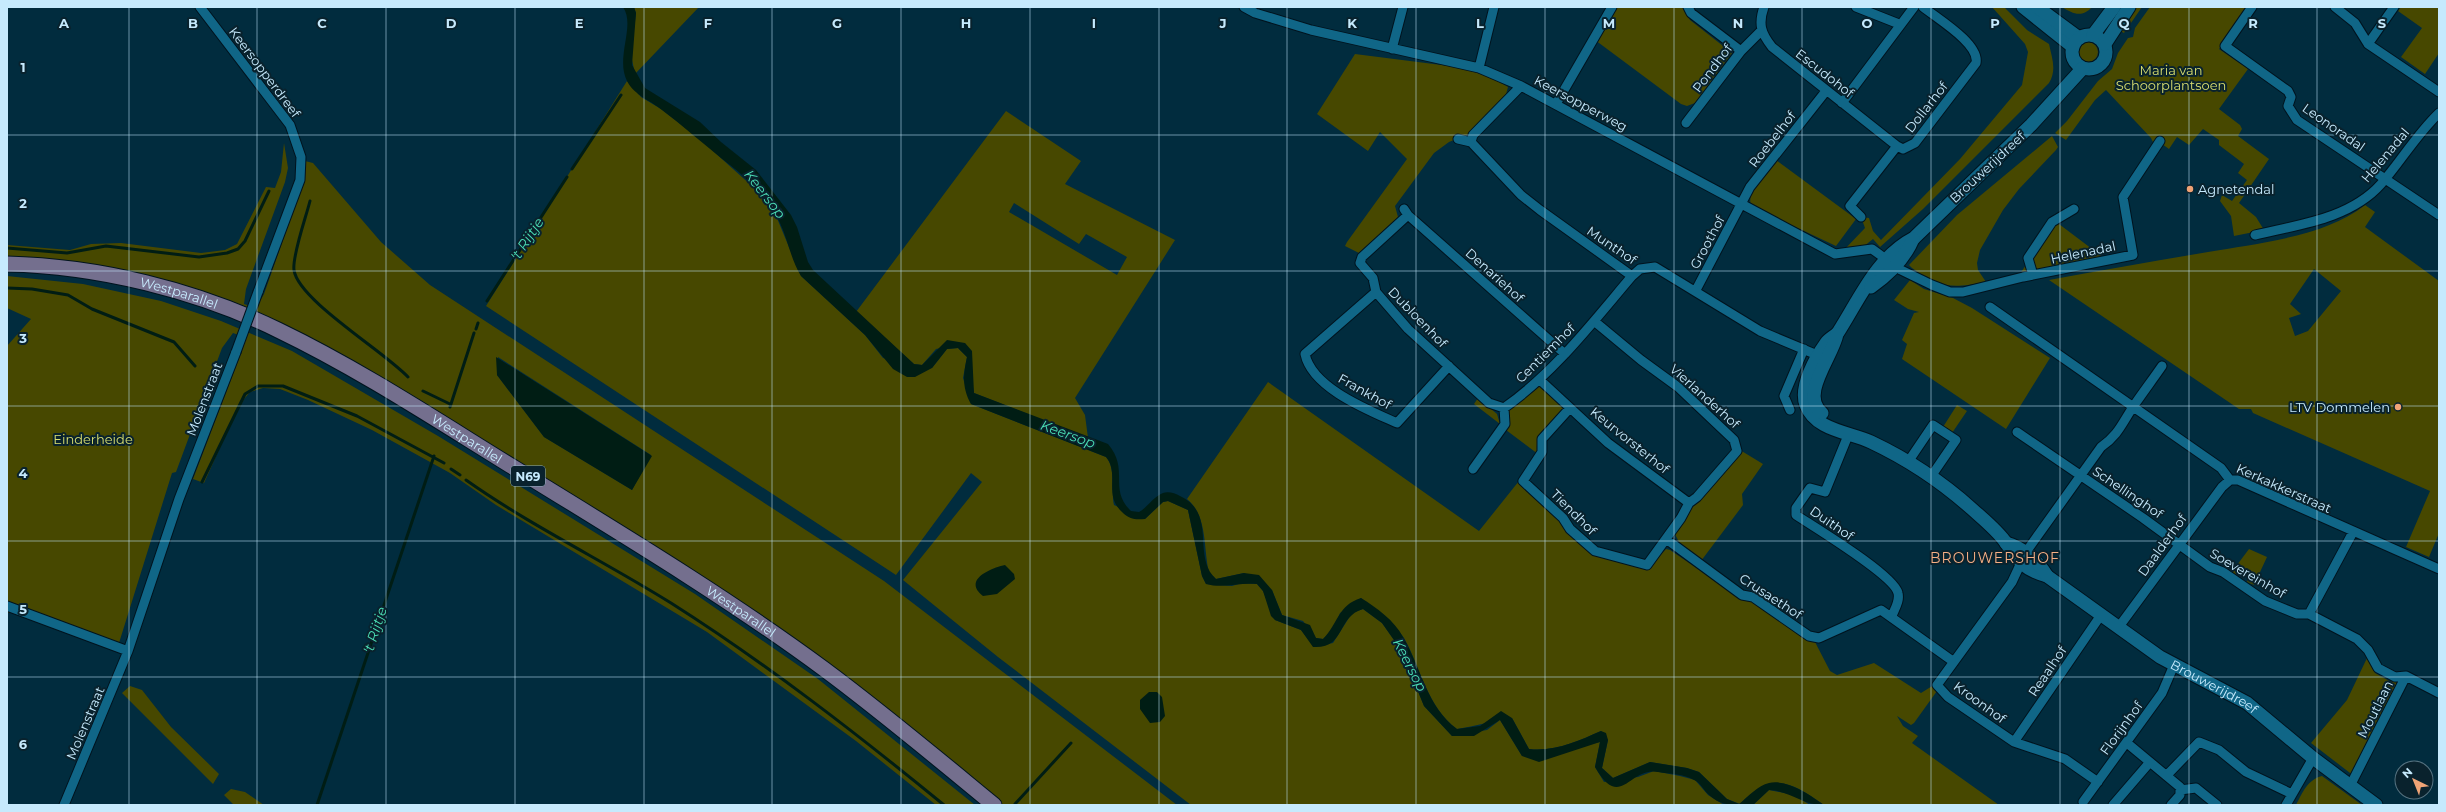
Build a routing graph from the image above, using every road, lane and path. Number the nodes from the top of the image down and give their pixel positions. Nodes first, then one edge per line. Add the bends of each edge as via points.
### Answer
1 (200, 7) edge
2 (1244, 7) edge
3 (1403, 7) edge
4 (1494, 7) edge
5 (1612, 7) edge
6 (1688, 7) edge
7 (1764, 7) edge
8 (1856, 7) edge
9 (1914, 7) edge
10 (1923, 7) edge
11 (2024, 7) edge
12 (2037, 7) edge
13 (2114, 7) edge
14 (2129, 7) edge
15 (2252, 7) edge
16 (2335, 7) edge
17 (2394, 7) edge
18 (1899, 24) junction
19 (1761, 31) junction
20 (2093, 35) junction
21 (2076, 43) junction
22 (2105, 44) junction
23 (2368, 44) junction
24 (1392, 49) junction
25 (1741, 51) junction
26 (2078, 65) junction
27 (1479, 68) junction
28 (1521, 86) junction
29 (1826, 91) junction
30 (2439, 92) edge
31 (1842, 103) junction
32 (1556, 104) junction
33 (2439, 113) edge
34 (1686, 123) dead end
35 (1458, 139) dead end
36 (2160, 141) dead end
37 (1471, 142) junction
38 (1897, 146) junction
39 (301, 157) joint
40 (2385, 178) junction
41 (1740, 205) junction
42 (2074, 209) dead end
43 (1406, 212) joint
44 (2439, 215) edge
45 (1861, 217) dead end
46 (2255, 235) dead end
47 (1890, 263) junction
48 (7, 264) edge
49 (7, 273) edge
50 (2033, 275) junction
51 (1632, 276) junction
52 (1696, 290) junction
53 (1376, 292) junction
54 (1990, 307) dead end
55 (1594, 321) junction
56 (1804, 348) junction
57 (1565, 354) junction
58 (1823, 357) junction
59 (1449, 366) junction
60 (2162, 366) dead end
61 (1540, 380) junction
62 (2133, 406) junction
63 (1504, 408) junction
64 (1570, 408) junction
65 (1790, 410) dead end
66 (2017, 432) dead end
67 (1849, 433) junction
68 (1908, 462) junction
69 (1473, 468) dead end
70 (2081, 477) junction
71 (1930, 478) junction
72 (2230, 480) junction
73 (1689, 503) junction
74 (2352, 532) junction
75 (1666, 539) junction
76 (2179, 544) junction
77 (2023, 558) junction
78 (2439, 569) edge
79 (7, 606) edge
80 (2309, 614) junction
81 (2101, 615) junction
82 (1892, 616) junction
83 (2118, 628) junction
84 (128, 652) junction
85 (1954, 662) junction
86 (2174, 665) junction
87 (2406, 676) junction
88 (2439, 693) edge
89 (2014, 742) junction
90 (2127, 744) junction
91 (2313, 758) junction
92 (2150, 762) junction
93 (2167, 775) junction
94 (2098, 782) junction
95 (2350, 786) junction
96 (2180, 790) junction
97 (2292, 794) junction
98 (2082, 802) dead end
99 (64, 805) edge
100 (979, 805) edge
101 (994, 805) edge
102 (2113, 805) edge
103 (2171, 805) edge
104 (2217, 805) edge
105 (2286, 805) edge
106 (2376, 805) edge

1 - 39 street, Keersopperdreef via 290,125
2 - 24 street, Keersopperweg via 1255,13 1312,30
3 - 24 street
4 - 27 street
5 - 32 street
6 - 25 street via 1691,14
7 - 19 street via 1760,19
8 - 18 street
9 - 18 street
10 - 38 street, Dollarhof via 1972,46 1977,57 1976,63 1915,143 1903,148
11 - 21 street
12 - 21 street
13 - 20 street
14 - 22 street
15 - 40 street, Leonoradal via 2225,46 2288,91 2291,97 2288,106 2297,120
16 - 23 street via 2355,23
17 - 23 street
18 - 31 street
19 - 25 street, Pondhof
19 - 29 street, Escudohof via 1772,47
20 - 21 street
20 - 22 street
21 - 26 street
22 - 26 street via 2106,55 2102,64 2093,69
23 - 30 street
24 - 27 street, Keersopperweg
25 - 34 street, Pondhof
26 - 47 street, Brouwerijdreef via 2058,95 2031,125 1914,238 1909,250
27 - 28 street, Keersopperweg
28 - 32 street, Keersopperweg
28 - 37 street via 1473,135
29 - 31 street, Escudohof
29 - 41 street, Roebelhof via 1750,187
31 - 38 street, Escudohof
32 - 41 street, Keersopperweg
33 - 40 street, Helenadal
35 - 37 street
36 - 50 street, Helenadal via 2123,197 2133,255
37 - 51 street, Munthof via 1521,195
38 - 45 street, Dollarhof via 1850,206
39 - 84 street, Molenstraat, bridge via 300,180 179,499
40 - 44 street
40 - 46 street, Helenadal via 2362,200 2328,218
41 - 47 street, Keersopperweg via 1835,254 1872,249
41 - 52 street, Groothof
42 - 50 street, Helenadal via 2052,222 2028,258
43 - 53 street, Dubloenhof via 1362,257 1360,263 1373,278
43 - 57 street, Denariehof
47 - 50 street, Helenadal via 1950,292 1963,292
47 - 58 street, Brouwerijdreef via 1864,293 1837,334 1835,345
48 - 101 main road, Westparallel / N69 via 80,271 159,287 253,319 344,364 703,584 825,670
49 - 100 main road, Westparallel / N69 via 79,280 155,296 215,315 274,338 339,373 639,555 759,633 820,676
51 - 52 street, Munthof via 1640,269 1655,267
51 - 55 street, Centiemhof
52 - 56 street, Munthof via 1760,331
53 - 59 street, Dubloenhof via 1408,329
53 - 59 street, Frankhof via 1305,354 1307,361 1333,392 1397,423
54 - 62 street, Kerkakkerstraat
55 - 57 street, Centiemhof
55 - 73 street, Vierlanderhof via 1678,387 1734,440 1737,451
56 - 58 street, Munthof
56 - 65 street via 1784,396
57 - 61 street, Centiemhof
58 - 67 street, Brouwerijdreef via 1814,401 1819,411
59 - 63 street, Dubloenhof via 1489,403
60 - 62 street
61 - 63 street, Centiemhof
61 - 64 street, Keurvorsterhof
62 - 70 street, Schellinghof via 2128,418 2112,439 2101,447
62 - 72 street, Kerkakkerstraat via 2221,468
63 - 69 street via 1505,424
64 - 73 street, Keurvorsterhof via 1608,443
64 - 75 street, Tiendhof via 1542,439 1542,452 1523,481 1595,551 1647,565
66 - 70 street, Schellinghof
67 - 68 street, Brouwerijdreef via 1889,450
67 - 82 street, Duithof via 1825,492 1810,488 1796,508 1796,515 1884,575 1898,591 1898,601
68 - 71 street, Brouwerijdreef
68 - 71 street via 1933,425 1956,440
70 - 76 street, Schellinghof
70 - 77 street, Schellinghof
71 - 77 street, Brouwerijdreef via 1971,509
72 - 74 street, Kerkakkerstraat via 2238,480
72 - 76 street, Daalderhof
73 - 75 street, Tiendhof
74 - 78 street, Kerkakkerstraat
74 - 80 street
75 - 82 street, Crusaethof via 1742,594 1753,597 1809,636 1819,638 1881,610
76 - 80 street, Soevereinhof via 2265,601 2297,614
76 - 83 street, Daalderhof
77 - 81 street, Brouwerijdreef via 2037,562 2047,576
77 - 85 street, Kroonhof via 2012,582
79 - 84 street
80 - 87 street, Soevereinhof via 2356,639 2368,650 2378,668 2395,677
81 - 83 street, Brouwerijdreef
81 - 89 street, Reaalhof
82 - 85 street, Crusaethof
83 - 86 street, Brouwerijdreef
84 - 99 street, Molenstraat
85 - 89 street, Kroonhof via 1937,685 1948,697
86 - 90 street, Florijnhof via 2162,693
86 - 91 street, Brouwerijdreef via 2247,703
87 - 88 street, Moutlaan
87 - 95 street, Moutlaan
89 - 94 street, Kroonhof via 2066,759
90 - 92 street
90 - 94 street, Florijnhof
91 - 95 street, Brouwerijdreef
91 - 97 street
92 - 93 street
92 - 102 street
93 - 96 street
93 - 97 street via 2199,742 2219,750 2246,772
94 - 98 street, Florijnhof
95 - 106 street, Brouwerijdreef
96 - 103 street via 2180,794
96 - 104 street via 2196,788
97 - 105 street

